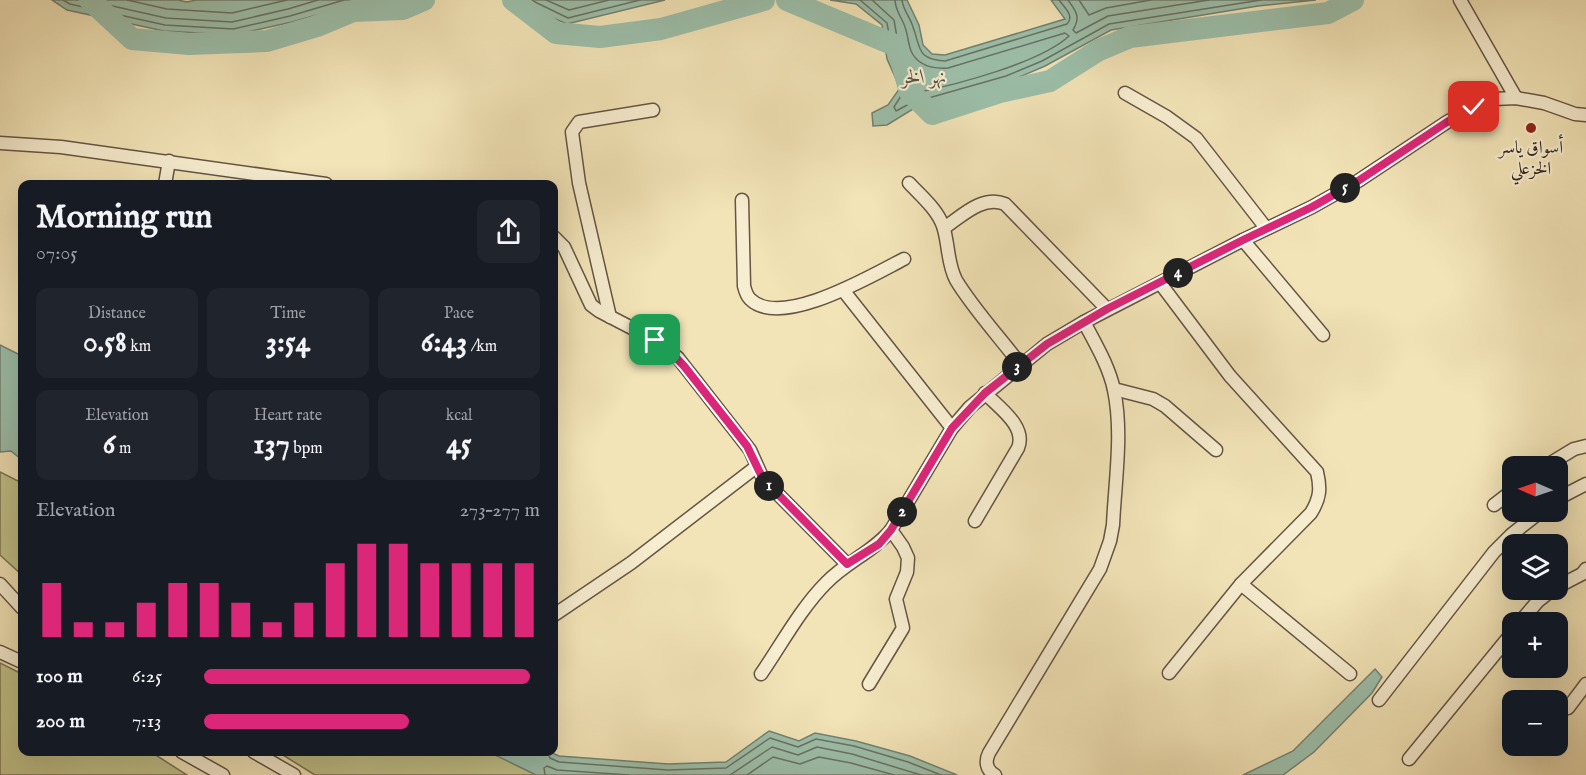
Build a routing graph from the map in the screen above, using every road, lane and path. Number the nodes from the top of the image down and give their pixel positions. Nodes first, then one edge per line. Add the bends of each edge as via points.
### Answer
1 (1461, 0) edge
2 (1125, 93) dead end
3 (1516, 98) junction
4 (653, 110) dead end
5 (1586, 115) edge
6 (0, 143) edge
7 (169, 162) junction
8 (166, 180) edge
9 (297, 180) edge
10 (909, 183) dead end
11 (742, 200) dead end
12 (944, 228) junction
13 (1266, 228) junction
14 (1243, 240) junction
15 (558, 241) edge
16 (904, 258) dead end
17 (1160, 283) junction
18 (843, 290) junction
19 (1107, 309) junction
20 (610, 317) junction
21 (1084, 322) junction
22 (1323, 335) dead end
23 (1020, 364) junction
24 (1114, 389) junction
25 (985, 393) junction
26 (952, 428) junction
27 (1586, 447) edge
28 (1216, 450) dead end
29 (1562, 456) edge
30 (756, 467) junction
31 (1586, 484) edge
32 (1568, 493) edge
33 (1502, 499) edge
34 (1494, 505) dead end
35 (975, 521) dead end
36 (1527, 522) edge
37 (891, 530) junction
38 (847, 564) junction
39 (1586, 569) edge
40 (1568, 581) edge
41 (0, 584) edge
42 (1241, 584) junction
43 (1538, 600) edge
44 (18, 604) edge
45 (558, 612) edge
46 (1528, 612) edge
47 (1502, 645) edge
48 (0, 652) edge
49 (18, 660) edge
50 (1169, 673) dead end
51 (761, 674) dead end
52 (1350, 674) dead end
53 (869, 684) dead end
54 (1586, 684) edge
55 (1379, 700) dead end
56 (1568, 708) dead end
57 (189, 756) edge
58 (261, 756) edge
59 (1409, 759) dead end
60 (223, 775) edge
61 (294, 775) edge
62 (995, 775) edge

1 - 3 street
2 - 13 street via 1196,138
3 - 5 street
3 - 13 street via 1494,99 1474,107 1358,181
4 - 20 street via 579,122 572,132 579,183
6 - 7 street
7 - 8 street
7 - 9 street
10 - 12 street via 934,210
11 - 18 street via 742,271 750,299 762,305 790,307
12 - 19 street via 987,201 1005,204
12 - 23 street via 957,280
13 - 14 street
14 - 17 street
14 - 22 street
15 - 20 street via 591,305
16 - 18 street
17 - 19 street
17 - 42 street via 1230,376 1317,472 1321,486 1319,501 1311,513
18 - 26 street
19 - 21 street
20 - 30 street via 673,354 750,450
21 - 23 street
21 - 24 street
23 - 25 street
24 - 28 street via 1154,399
24 - 62 street via 1117,437 1110,541 1100,569 989,753 986,763
25 - 26 street
25 - 35 street via 1016,426 1020,438 1018,448
26 - 37 street
27 - 29 street
30 - 38 street via 769,487
30 - 45 street via 631,563
31 - 32 street
33 - 34 street
36 - 55 street via 1494,552
37 - 38 street via 879,544
37 - 53 street via 908,558 896,599 903,628
38 - 51 street via 815,595
39 - 40 street
41 - 44 street
42 - 50 street
42 - 52 street
43 - 46 street
47 - 59 street
48 - 49 street
54 - 56 street
57 - 60 street
58 - 61 street

